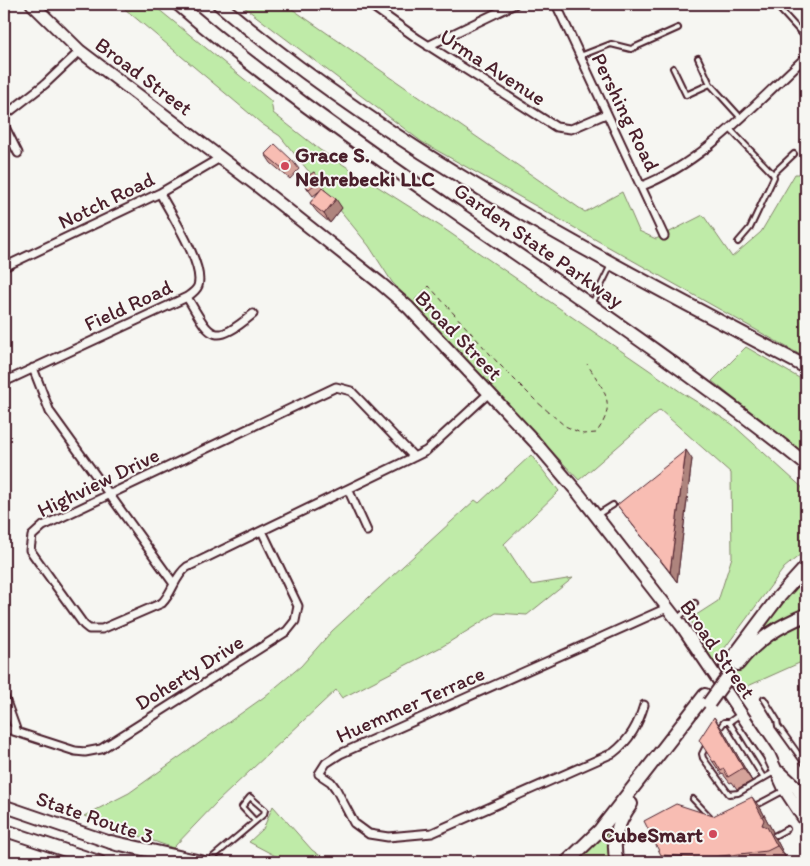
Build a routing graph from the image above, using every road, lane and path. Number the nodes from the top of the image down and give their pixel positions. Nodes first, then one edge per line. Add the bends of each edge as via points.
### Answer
1 (32, 4) edge
2 (178, 4) edge
3 (220, 4) edge
4 (369, 4) edge
5 (516, 4) edge
6 (556, 4) edge
7 (775, 4) edge
8 (678, 28) dead end
9 (806, 38) edge
10 (428, 46) junction
11 (80, 51) junction
12 (580, 56) junction
13 (806, 57) edge
14 (698, 58) dead end
15 (673, 68) dead end
16 (710, 84) junction
17 (606, 114) junction
18 (4, 116) edge
19 (740, 117) junction
20 (4, 125) edge
21 (729, 127) junction
22 (18, 153) dead end
23 (794, 154) dead end
24 (220, 158) junction
25 (773, 174) junction
26 (642, 186) junction
27 (160, 193) junction
28 (664, 236) dead end
29 (738, 242) dead end
30 (612, 264) junction
31 (4, 267) edge
32 (187, 297) junction
33 (591, 306) junction
34 (408, 307) junction
35 (254, 314) dead end
36 (587, 364) dead end
37 (806, 367) edge
38 (33, 368) junction
39 (4, 382) edge
40 (489, 393) junction
41 (414, 457) junction
42 (806, 464) edge
43 (348, 489) junction
44 (109, 495) junction
45 (612, 505) dead end
46 (596, 516) junction
47 (262, 530) junction
48 (367, 530) dead end
49 (806, 567) edge
50 (174, 584) junction
51 (695, 603) dead end
52 (668, 608) junction
53 (806, 615) edge
54 (677, 620) junction
55 (728, 670) junction
56 (4, 696) edge
57 (707, 699) junction
58 (764, 699) dead end
59 (644, 705) dead end
60 (741, 714) junction
61 (729, 722) junction
62 (4, 728) edge
63 (17, 732) junction
64 (806, 765) edge
65 (778, 770) junction
66 (763, 777) junction
67 (785, 790) junction
68 (693, 799) dead end
69 (806, 802) edge
70 (4, 806) edge
71 (744, 811) edge
72 (714, 819) edge
73 (255, 822) junction
74 (806, 822) edge
75 (787, 829) dead end
76 (4, 830) edge
77 (774, 836) edge
78 (110, 842) junction
79 (100, 862) edge
80 (174, 862) edge
81 (201, 862) edge
82 (210, 862) edge
83 (567, 862) edge
84 (617, 862) edge

1 - 11 main road, Broad Street
2 - 33 highway, Garden State Parkway via 289,94
3 - 30 highway, Garden State Parkway via 322,84 405,142
4 - 10 street, Urma Avenue
5 - 10 street
6 - 12 street, Pershing Road
7 - 9 lane
8 - 12 lane via 631,49 611,44
10 - 17 street, Urma Avenue via 556,127 571,129
11 - 18 street
11 - 24 main road, Broad Street
12 - 17 street, Pershing Road
13 - 19 street
14 - 16 lane
15 - 16 lane via 686,96
16 - 19 lane
17 - 26 street, Pershing Road
19 - 21 street
20 - 22 street
21 - 25 lane
21 - 26 street via 703,150
23 - 25 lane
24 - 27 street, Notch Road
24 - 34 main road, Broad Street
25 - 29 lane via 750,228
26 - 28 street, Pershing Road
27 - 31 street, Notch Road
27 - 32 street, Field Road via 198,269 198,286
30 - 33 lane
30 - 37 highway, Garden State Parkway
32 - 35 street via 206,329 214,334 229,333
32 - 38 street, Field Road
33 - 42 highway, Garden State Parkway via 697,380
34 - 36 path via 429,286 530,395 565,426 583,434 596,433 606,420 608,404 604,390
34 - 40 main road, Broad Street
38 - 39 street, Field Road
38 - 44 street via 50,412
40 - 41 street, Highview Drive via 433,446
40 - 46 main road, Broad Street
41 - 43 street, Highview Drive
41 - 44 street, Highview Drive via 351,391 340,386
43 - 47 street, Highview Drive
43 - 48 street
44 - 50 street
44 - 50 street, Highview Drive via 43,526 30,540 33,555 78,619 89,629 102,630 162,603 170,596
45 - 46 lane
46 - 52 main road, Broad Street
47 - 50 street, Highview Drive via 187,567
47 - 63 street, Doherty Drive via 298,606 292,626 101,748 75,751
49 - 55 highway via 777,599
51 - 54 lane
52 - 54 main road, Broad Street
52 - 59 street, Huemmer Terrace via 340,754 326,763 319,774 331,782 354,823 369,834 388,837 432,833 613,753 639,724
53 - 55 highway via 763,638
54 - 60 main road, Broad Street
55 - 57 highway
56 - 63 street
57 - 83 highway via 600,830
57 - 84 highway via 621,819 614,846
58 - 64 lane via 778,726
60 - 61 lane
60 - 65 main road, Broad Street
61 - 66 lane
61 - 66 lane via 722,724 704,749 703,758 729,794 738,793
62 - 63 street, Doherty Drive
65 - 66 lane
65 - 67 main road, Broad Street
65 - 69 main road, Broad Street
67 - 71 lane
67 - 74 main road, Broad Street
68 - 72 lane
70 - 78 main road, State Route 3
73 - 73 lane via 242,807 252,797 265,810
73 - 82 lane
75 - 77 lane
76 - 79 main road, State Route 3
78 - 80 main road, State Route 3
78 - 81 highway

